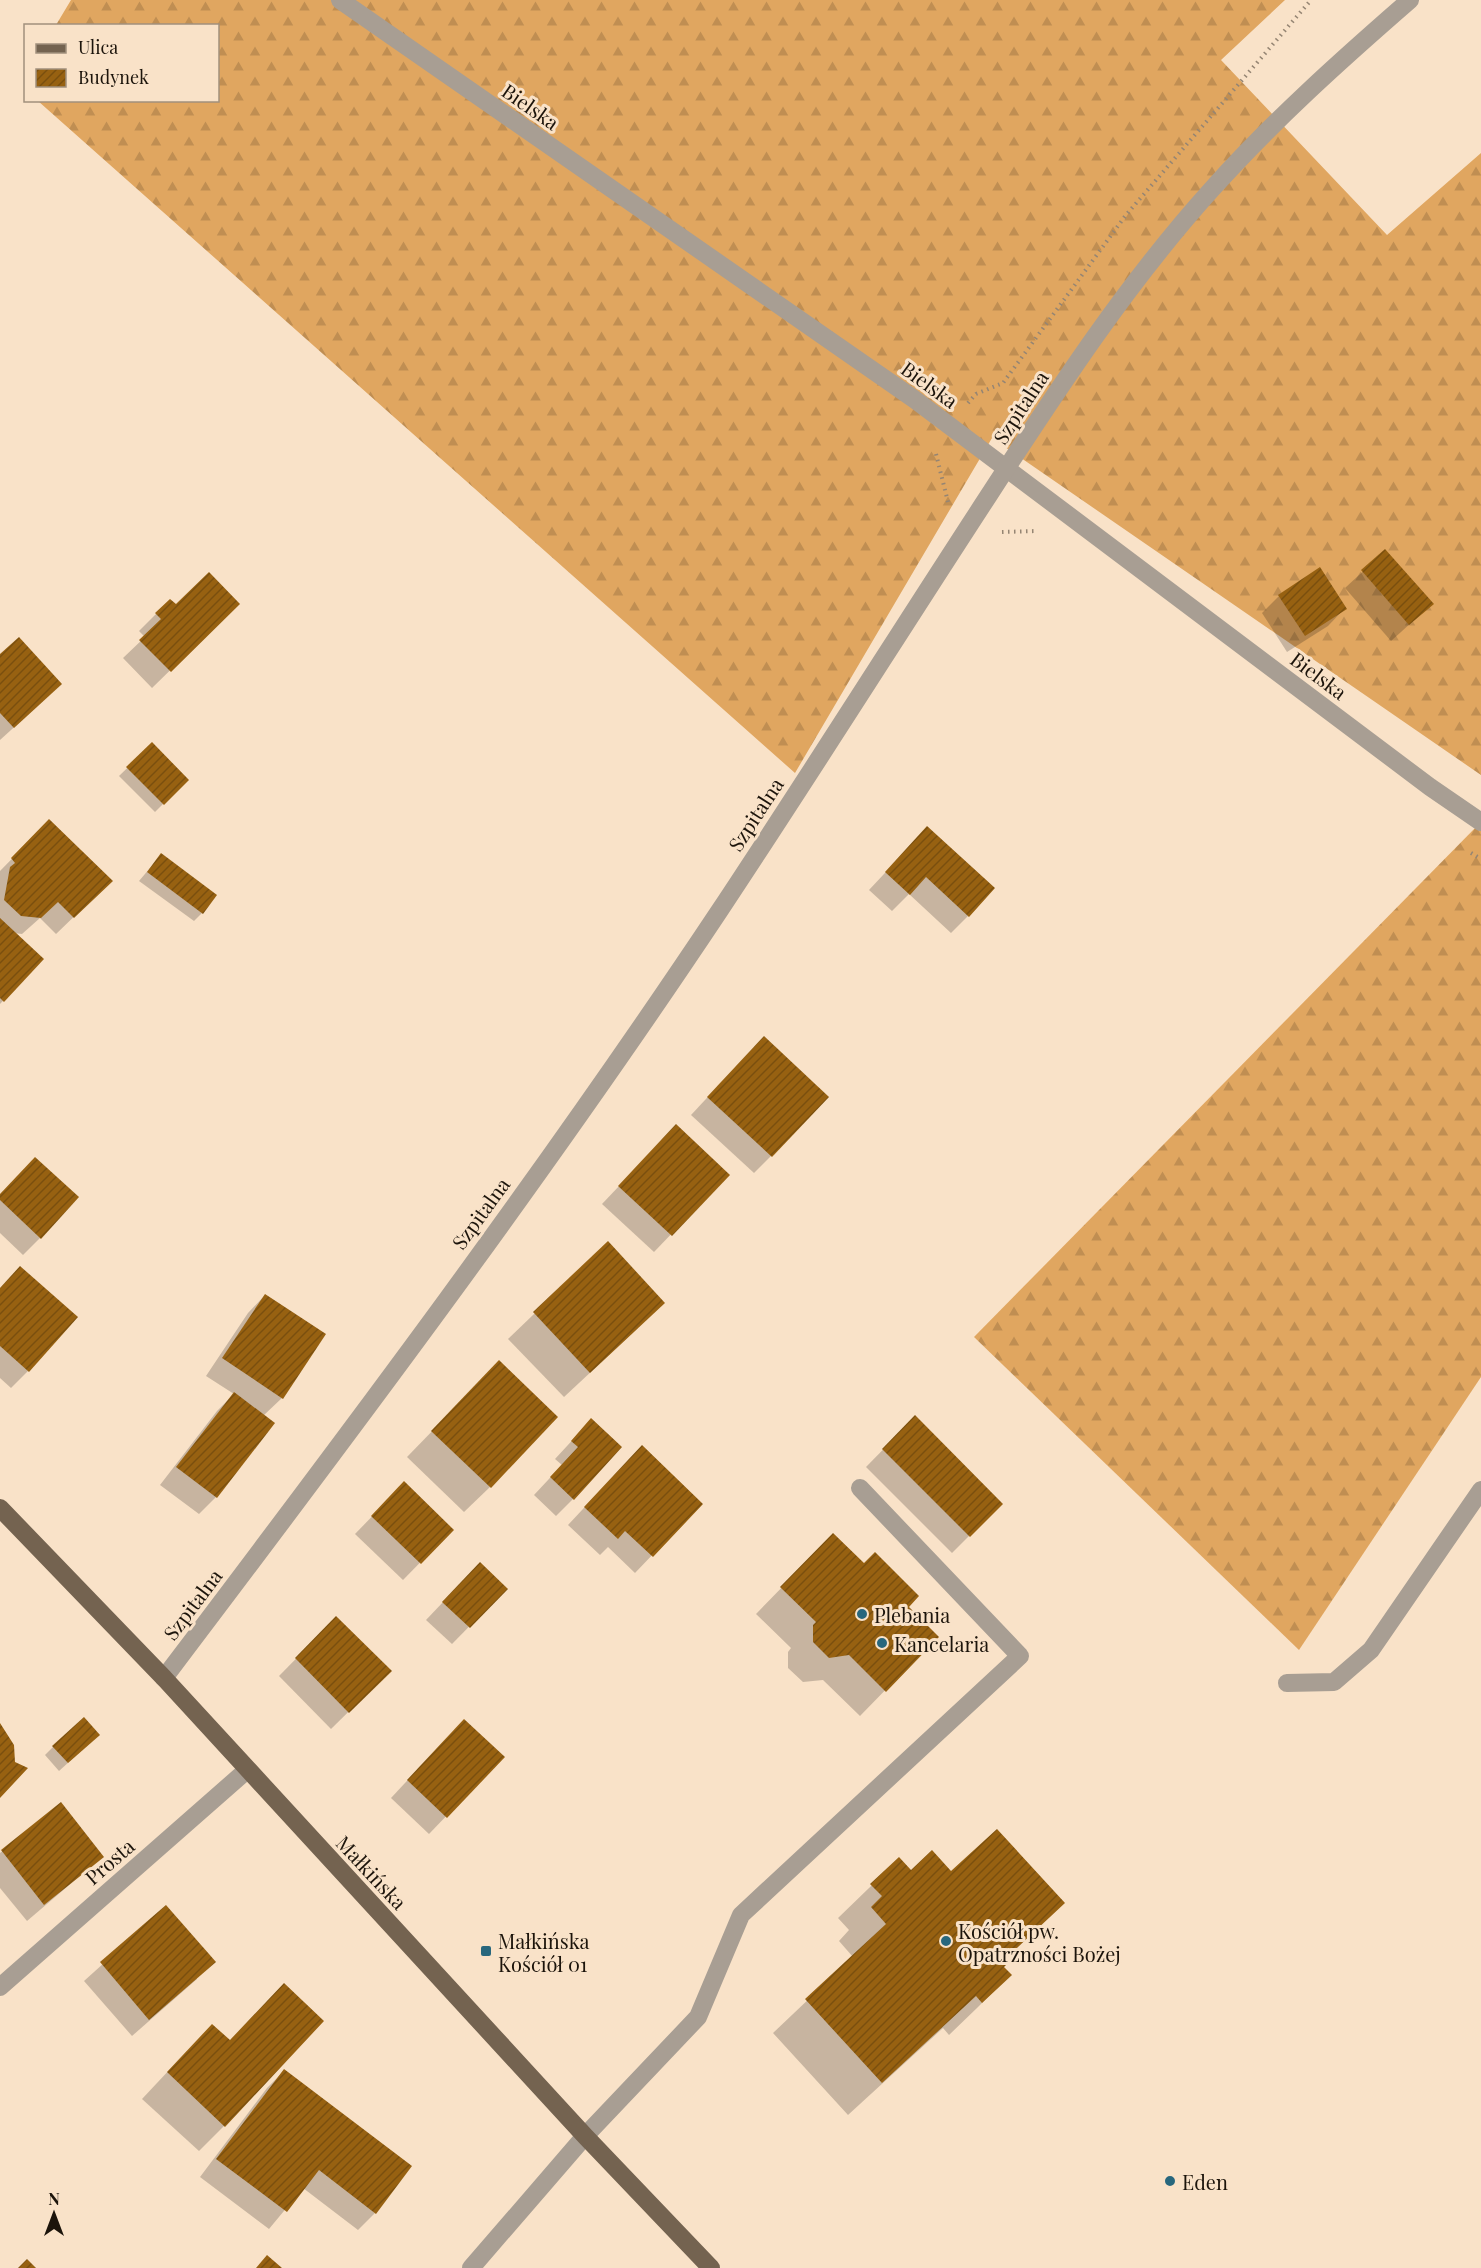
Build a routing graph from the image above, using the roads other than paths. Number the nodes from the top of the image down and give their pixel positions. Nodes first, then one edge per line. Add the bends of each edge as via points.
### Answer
1 (340, 0) edge
2 (1410, 0) edge
3 (1007, 468) junction
4 (1481, 822) edge
5 (860, 1488) dead end
6 (1481, 1490) edge
7 (0, 1508) edge
8 (164, 1678) junction
9 (1287, 1683) dead end
10 (247, 1770) junction
11 (0, 1987) edge
12 (585, 2136) junction
13 (471, 2268) edge
14 (711, 2268) edge

1 - 3 street, Bielska via 914,399
2 - 3 street, Szpitalna via 1273,123 1209,192 1121,300
3 - 4 street, Bielska
3 - 8 street, Szpitalna via 721,909 611,1071
5 - 12 street via 1020,1656 741,1915 698,2017
6 - 9 street via 1371,1650 1334,1682
7 - 8 main road, Małkińska
8 - 10 main road, Małkińska
10 - 11 street, Prosta
10 - 12 main road, Małkińska
12 - 13 street
12 - 14 main road, Małkińska

